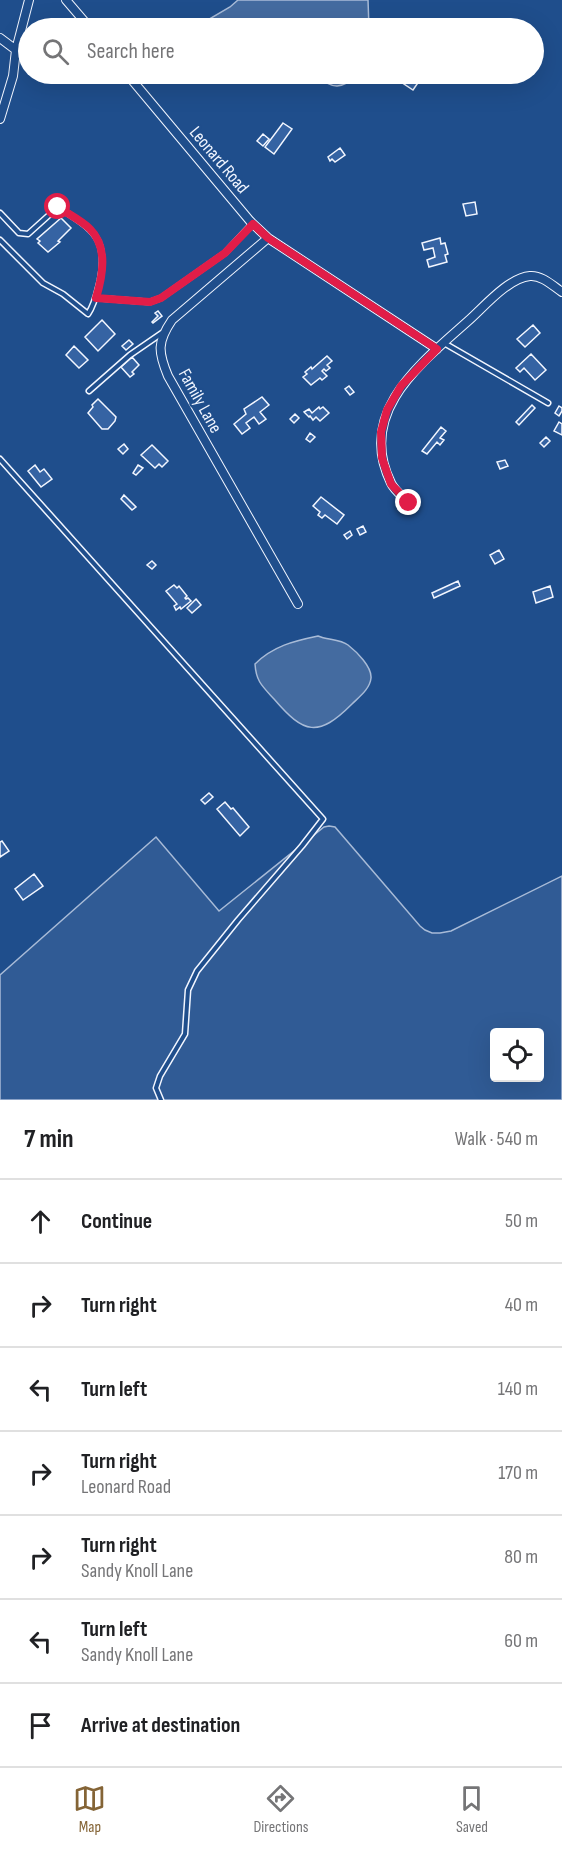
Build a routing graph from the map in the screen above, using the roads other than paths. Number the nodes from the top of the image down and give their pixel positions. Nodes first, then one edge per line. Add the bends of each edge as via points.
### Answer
1 (29, 0) edge
2 (66, 0) edge
3 (24, 18) edge
4 (81, 18) edge
5 (0, 38) edge
6 (18, 42) edge
7 (16, 50) junction
8 (135, 84) edge
9 (0, 119) edge
10 (0, 213) edge
11 (253, 224) junction
12 (268, 238) junction
13 (0, 240) edge
14 (562, 292) edge
15 (96, 298) junction
16 (163, 332) junction
17 (440, 346) junction
18 (89, 391) dead end
19 (548, 403) dead end
20 (0, 459) edge
21 (409, 503) dead end
22 (298, 604) dead end
23 (161, 1100) edge

1 - 3 street
2 - 4 street
5 - 7 street
6 - 7 street
7 - 9 street
8 - 11 street, Leonard Road
10 - 15 lane via 19,233 28,234 58,207 89,228 102,250
11 - 12 street, Leonard Road
11 - 15 lane via 225,253 161,298 150,302
12 - 16 street via 171,320
12 - 17 street, Leonard Road
13 - 15 lane via 44,283 88,315
14 - 17 street via 530,276 509,284
16 - 18 lane
16 - 22 street, Family Lane via 160,346 168,376
17 - 19 lane
17 - 21 street via 401,386 387,410 381,432 382,458 391,484
20 - 23 lane via 323,819 197,970 188,990 185,1034 156,1088

